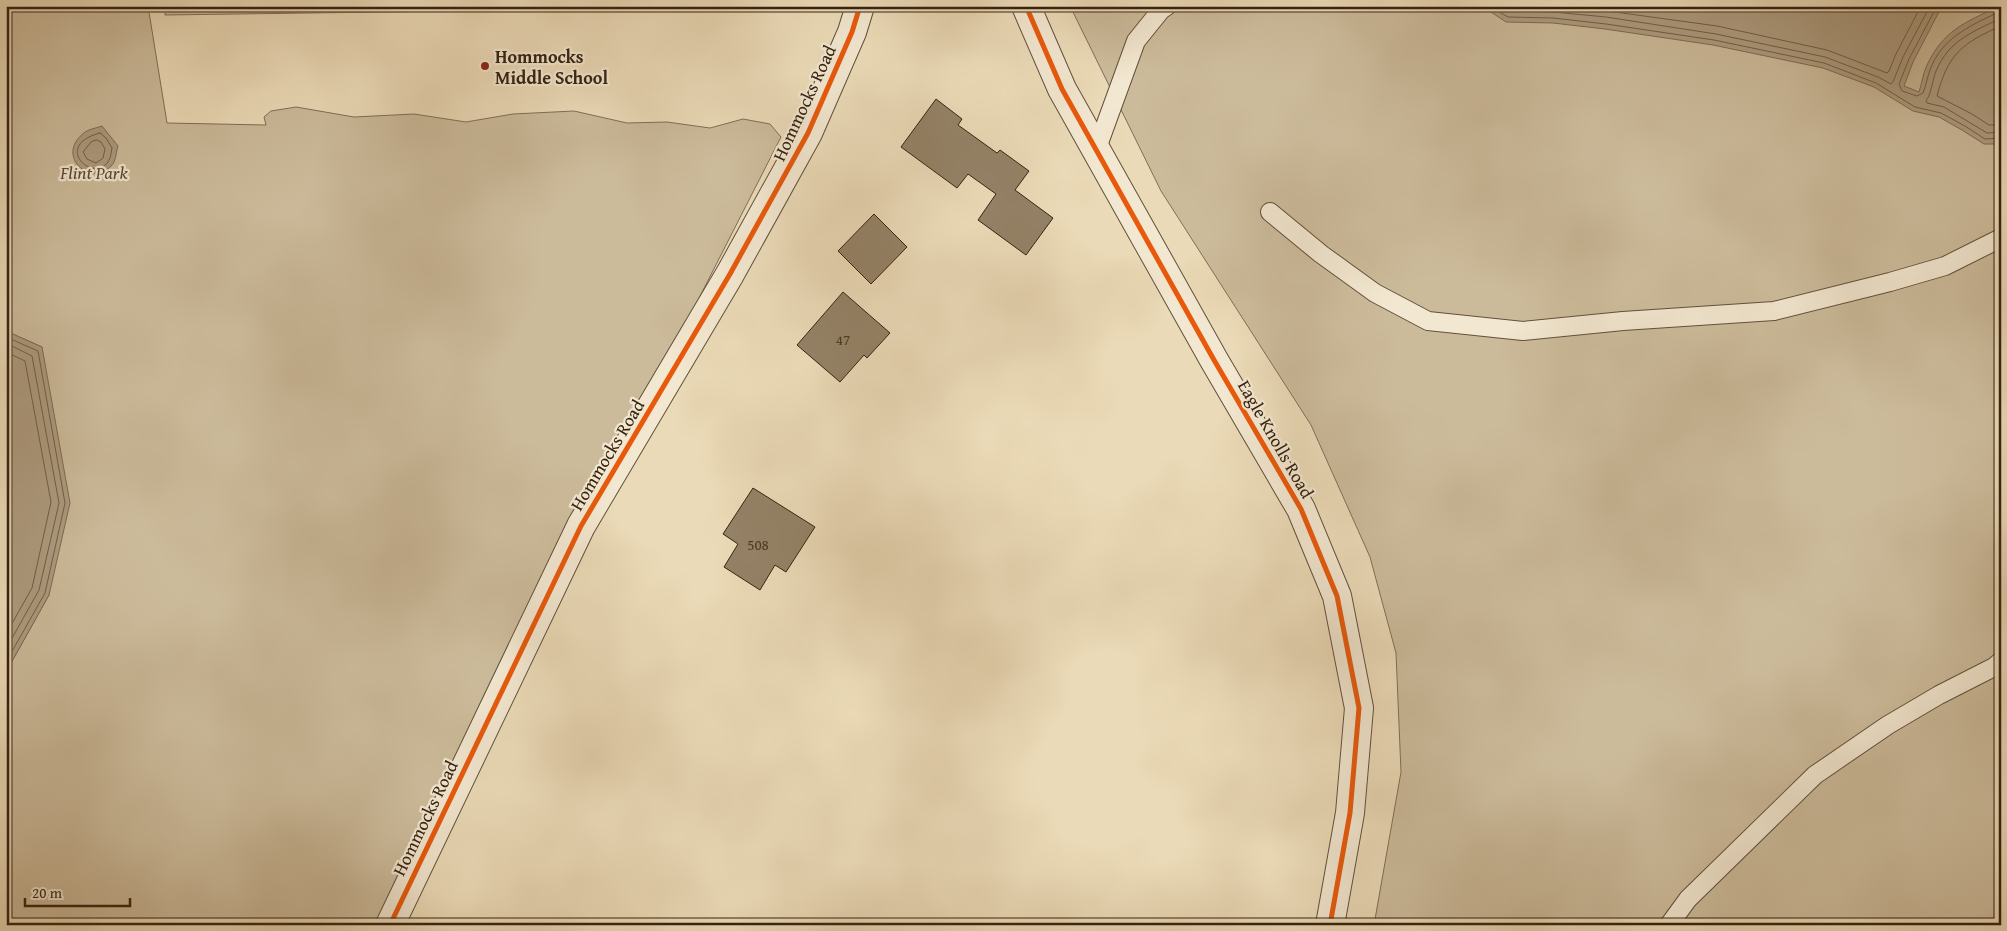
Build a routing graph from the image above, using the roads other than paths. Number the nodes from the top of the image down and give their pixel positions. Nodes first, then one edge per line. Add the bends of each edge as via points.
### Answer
1 (860, 6) edge
2 (1026, 6) edge
3 (1167, 6) edge
4 (1096, 151) junction
5 (1270, 212) dead end
6 (2001, 238) edge
7 (2001, 661) edge
8 (390, 925) edge
9 (1330, 925) edge
10 (1669, 925) edge

1 - 8 street, Hommocks Road via 808,133 730,274 581,526
2 - 4 street, Eagle Knolls Road via 1062,89
3 - 4 lane via 1136,41
4 - 9 street, Eagle Knolls Road via 1301,509 1336,596 1359,708 1350,813
5 - 6 lane via 1376,293 1428,321 1523,330 1774,310 1945,266
7 - 10 lane via 1888,725 1815,775 1688,899

